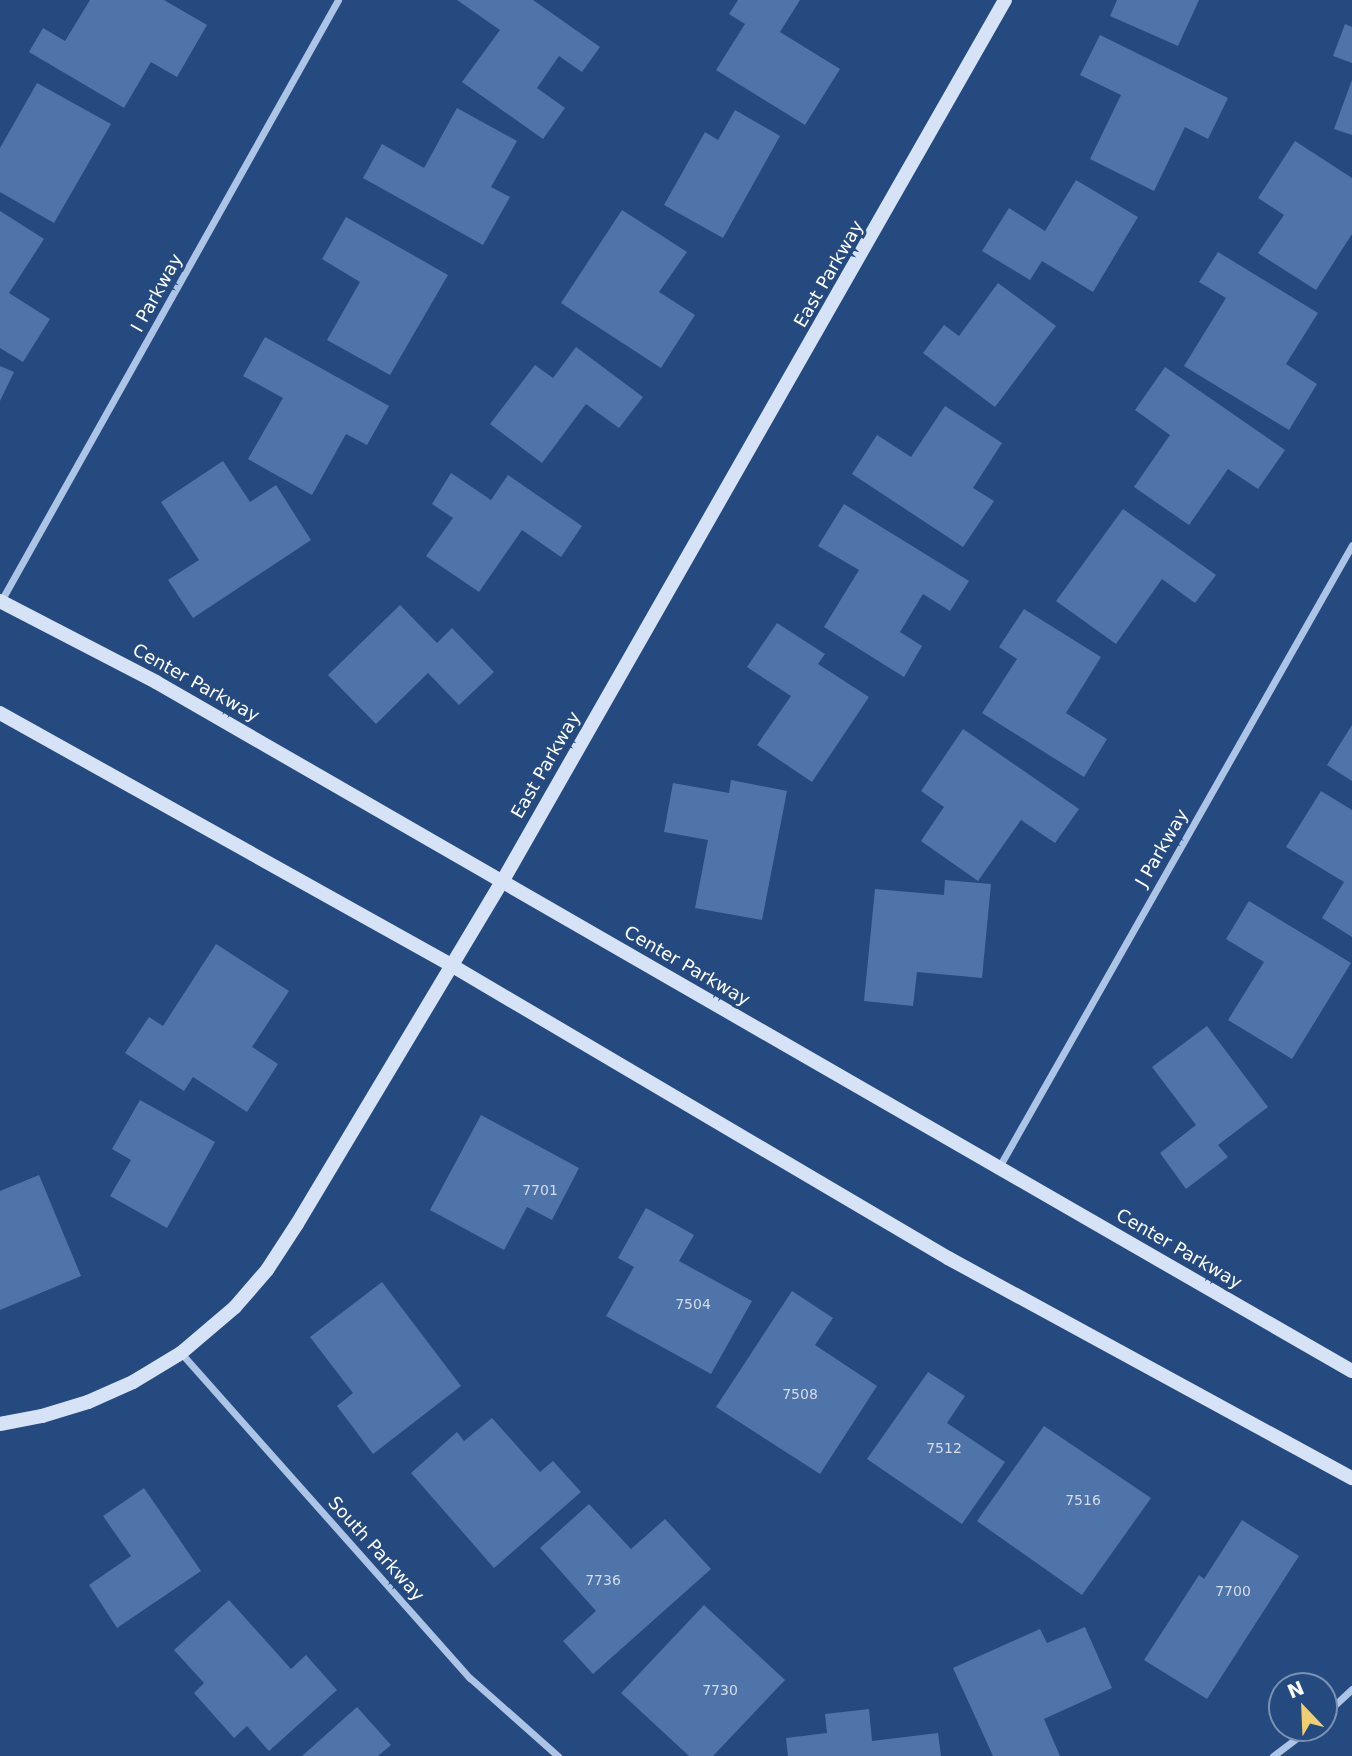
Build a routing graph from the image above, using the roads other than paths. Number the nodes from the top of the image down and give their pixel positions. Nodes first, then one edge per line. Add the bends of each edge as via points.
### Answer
1 (338, 0) edge
2 (1005, 0) edge
3 (1352, 545) edge
4 (1, 601) edge
5 (0, 713) edge
6 (502, 882) junction
7 (451, 965) junction
8 (999, 1167) junction
9 (181, 1353) junction
10 (1352, 1371) edge
11 (0, 1424) edge
12 (1352, 1478) edge
13 (1352, 1689) edge
14 (1338, 1702) edge
15 (1292, 1742) edge
16 (558, 1756) edge
17 (1273, 1756) edge

1 - 4 street, I Parkway
2 - 6 street, East Parkway
3 - 8 street, J Parkway
4 - 6 street, Center Parkway via 156,681
5 - 7 street
6 - 7 street, East Parkway
6 - 8 street, Center Parkway
7 - 9 street, East Parkway via 267,1270 235,1307
7 - 12 street via 948,1258
8 - 10 street, Center Parkway
9 - 11 street, East Parkway via 88,1402
9 - 16 street, South Parkway via 470,1678
13 - 14 street
15 - 17 street

